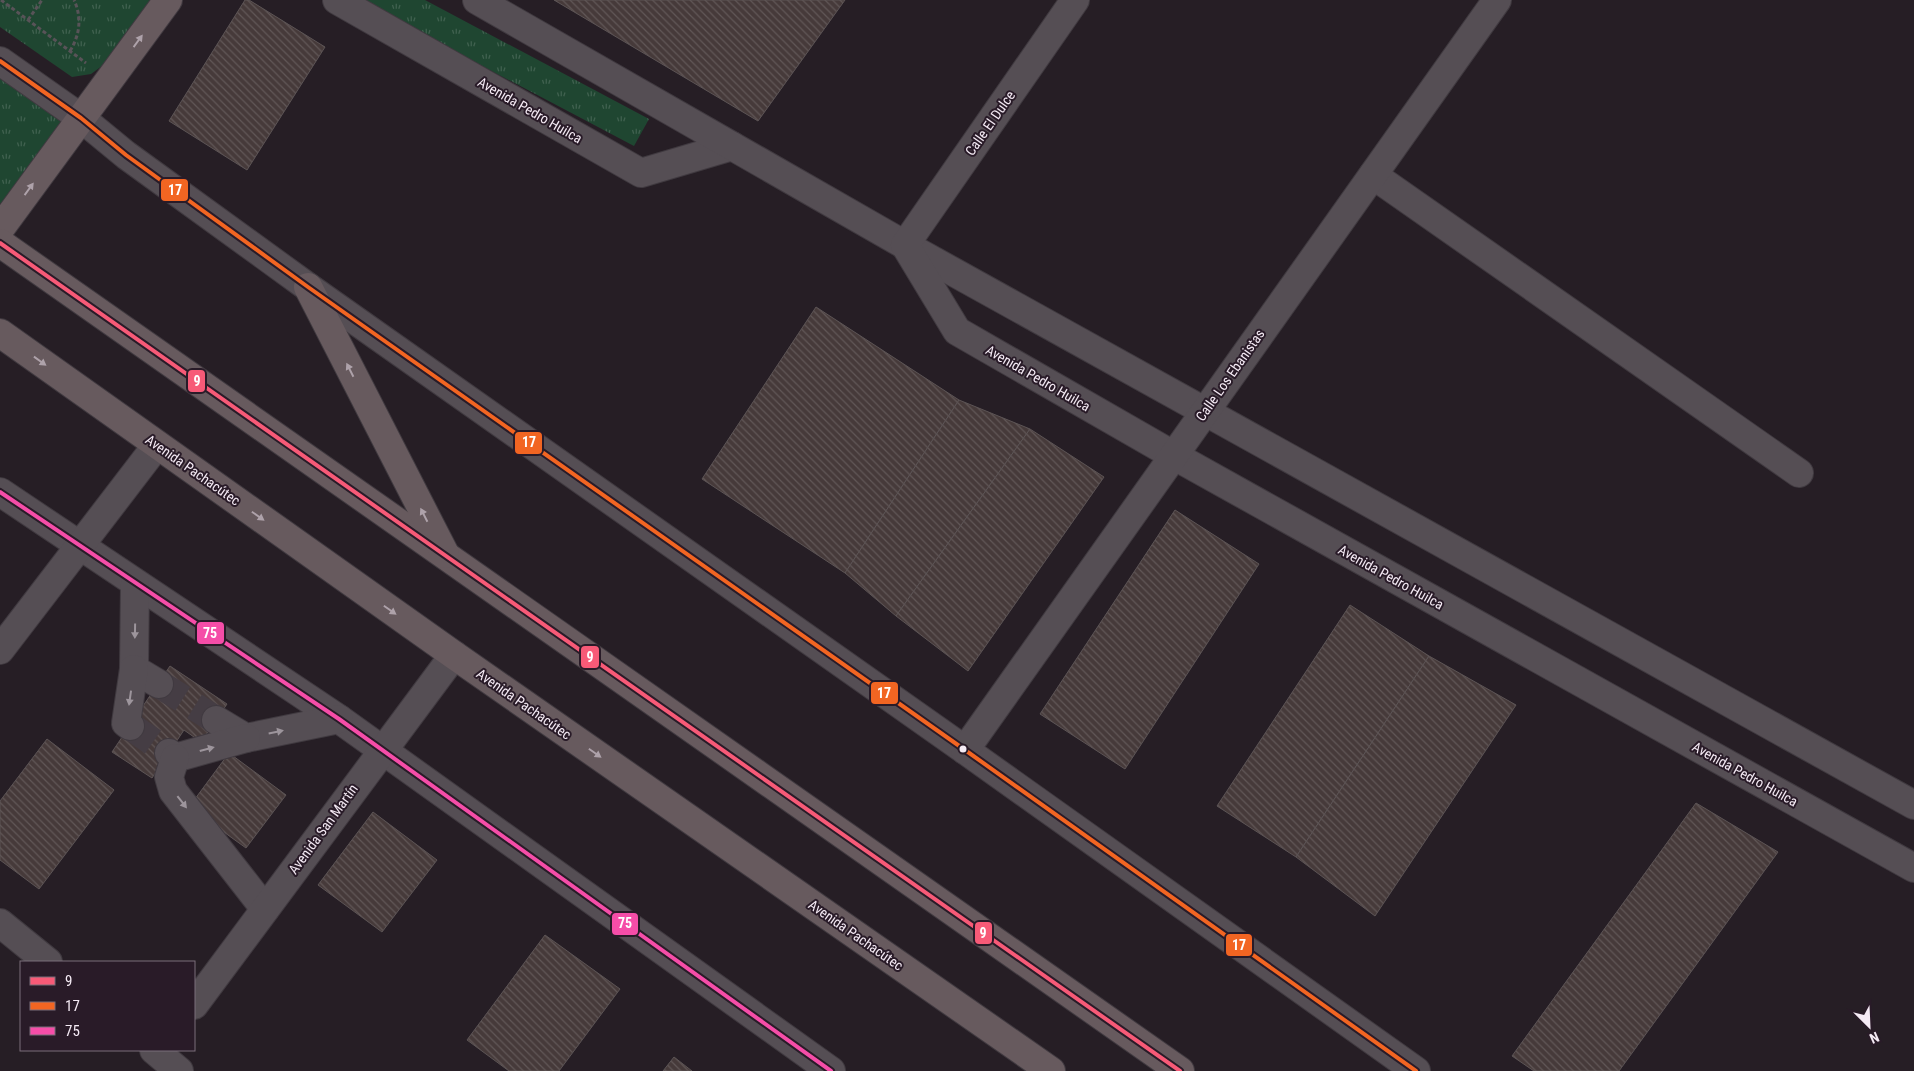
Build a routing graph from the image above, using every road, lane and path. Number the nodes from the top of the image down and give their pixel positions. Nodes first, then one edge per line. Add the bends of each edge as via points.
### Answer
1 (1, 0) edge
2 (42, 0) edge
3 (74, 0) edge
4 (168, 0) edge
5 (337, 0) edge
6 (477, 0) edge
7 (1075, 0) edge
8 (1497, 0) edge
9 (28, 20) junction
10 (70, 51) junction
11 (0, 61) edge
12 (109, 80) junction
13 (81, 118) junction
14 (732, 146) junction
15 (1373, 175) junction
16 (0, 229) edge
17 (0, 243) edge
18 (905, 246) junction
19 (308, 287) junction
20 (0, 333) edge
21 (1205, 411) junction
22 (157, 445) junction
23 (1173, 455) junction
24 (1799, 473) dead end
25 (0, 492) edge
26 (79, 546) junction
27 (447, 558) junction
28 (136, 583) junction
29 (0, 650) edge
30 (454, 654) junction
31 (134, 669) junction
32 (158, 684) tunnel mouth
33 (339, 719) junction
34 (216, 720) tunnel mouth
35 (130, 726) dead end
36 (246, 738) junction
37 (382, 750) junction
38 (964, 750) junction
39 (1914, 805) edge
40 (1914, 868) edge
41 (265, 909) junction
42 (0, 923) edge
43 (47, 961) edge
44 (195, 1004) edge
45 (154, 1056) edge
46 (179, 1071) edge
47 (831, 1071) edge
48 (1051, 1071) edge
49 (1180, 1071) edge
50 (1416, 1071) edge

1 - 9 path
2 - 9 path
3 - 10 path via 80,24
12 -> 4 main road
5 - 14 street, Avenida Pedro Huilca via 641,173
6 - 14 street
7 - 18 street, Calle El Dulce
8 - 15 street, Calle Los Ebanistas
9 - 10 path
10 - 12 path
11 - 13 street
12 - 13 main road
16 -> 13 main road
13 - 19 street via 126,155
14 - 18 street
15 - 21 street, Calle Los Ebanistas
15 - 24 street
17 - 27 main road
18 - 21 street
18 - 23 street, Avenida Pedro Huilca via 957,331
27 -> 19 main road
19 - 38 street
20 -> 22 main road, Avenida Pachacútec
21 - 23 street, Calle Los Ebanistas
21 - 39 street
22 - 26 street
22 -> 30 main road, Avenida Pachacútec
23 - 38 street, Calle Los Ebanistas
23 - 40 street, Avenida Pedro Huilca
25 - 26 street
26 - 28 street
26 - 29 street
27 - 49 main road
28 -> 31 street
28 - 33 street
30 - 37 street, Avenida San Martín
30 -> 48 main road, Avenida Pachacútec
31 - 32 street
31 -> 35 street via 126,723
36 -> 33 street
33 - 37 street
34 - 36 street
36 - 41 street via 172,755 169,777 173,791
37 - 41 street, Avenida San Martín
37 - 47 street
38 - 50 street
41 - 44 street, Avenida San Martín
42 - 43 street
45 - 46 street

